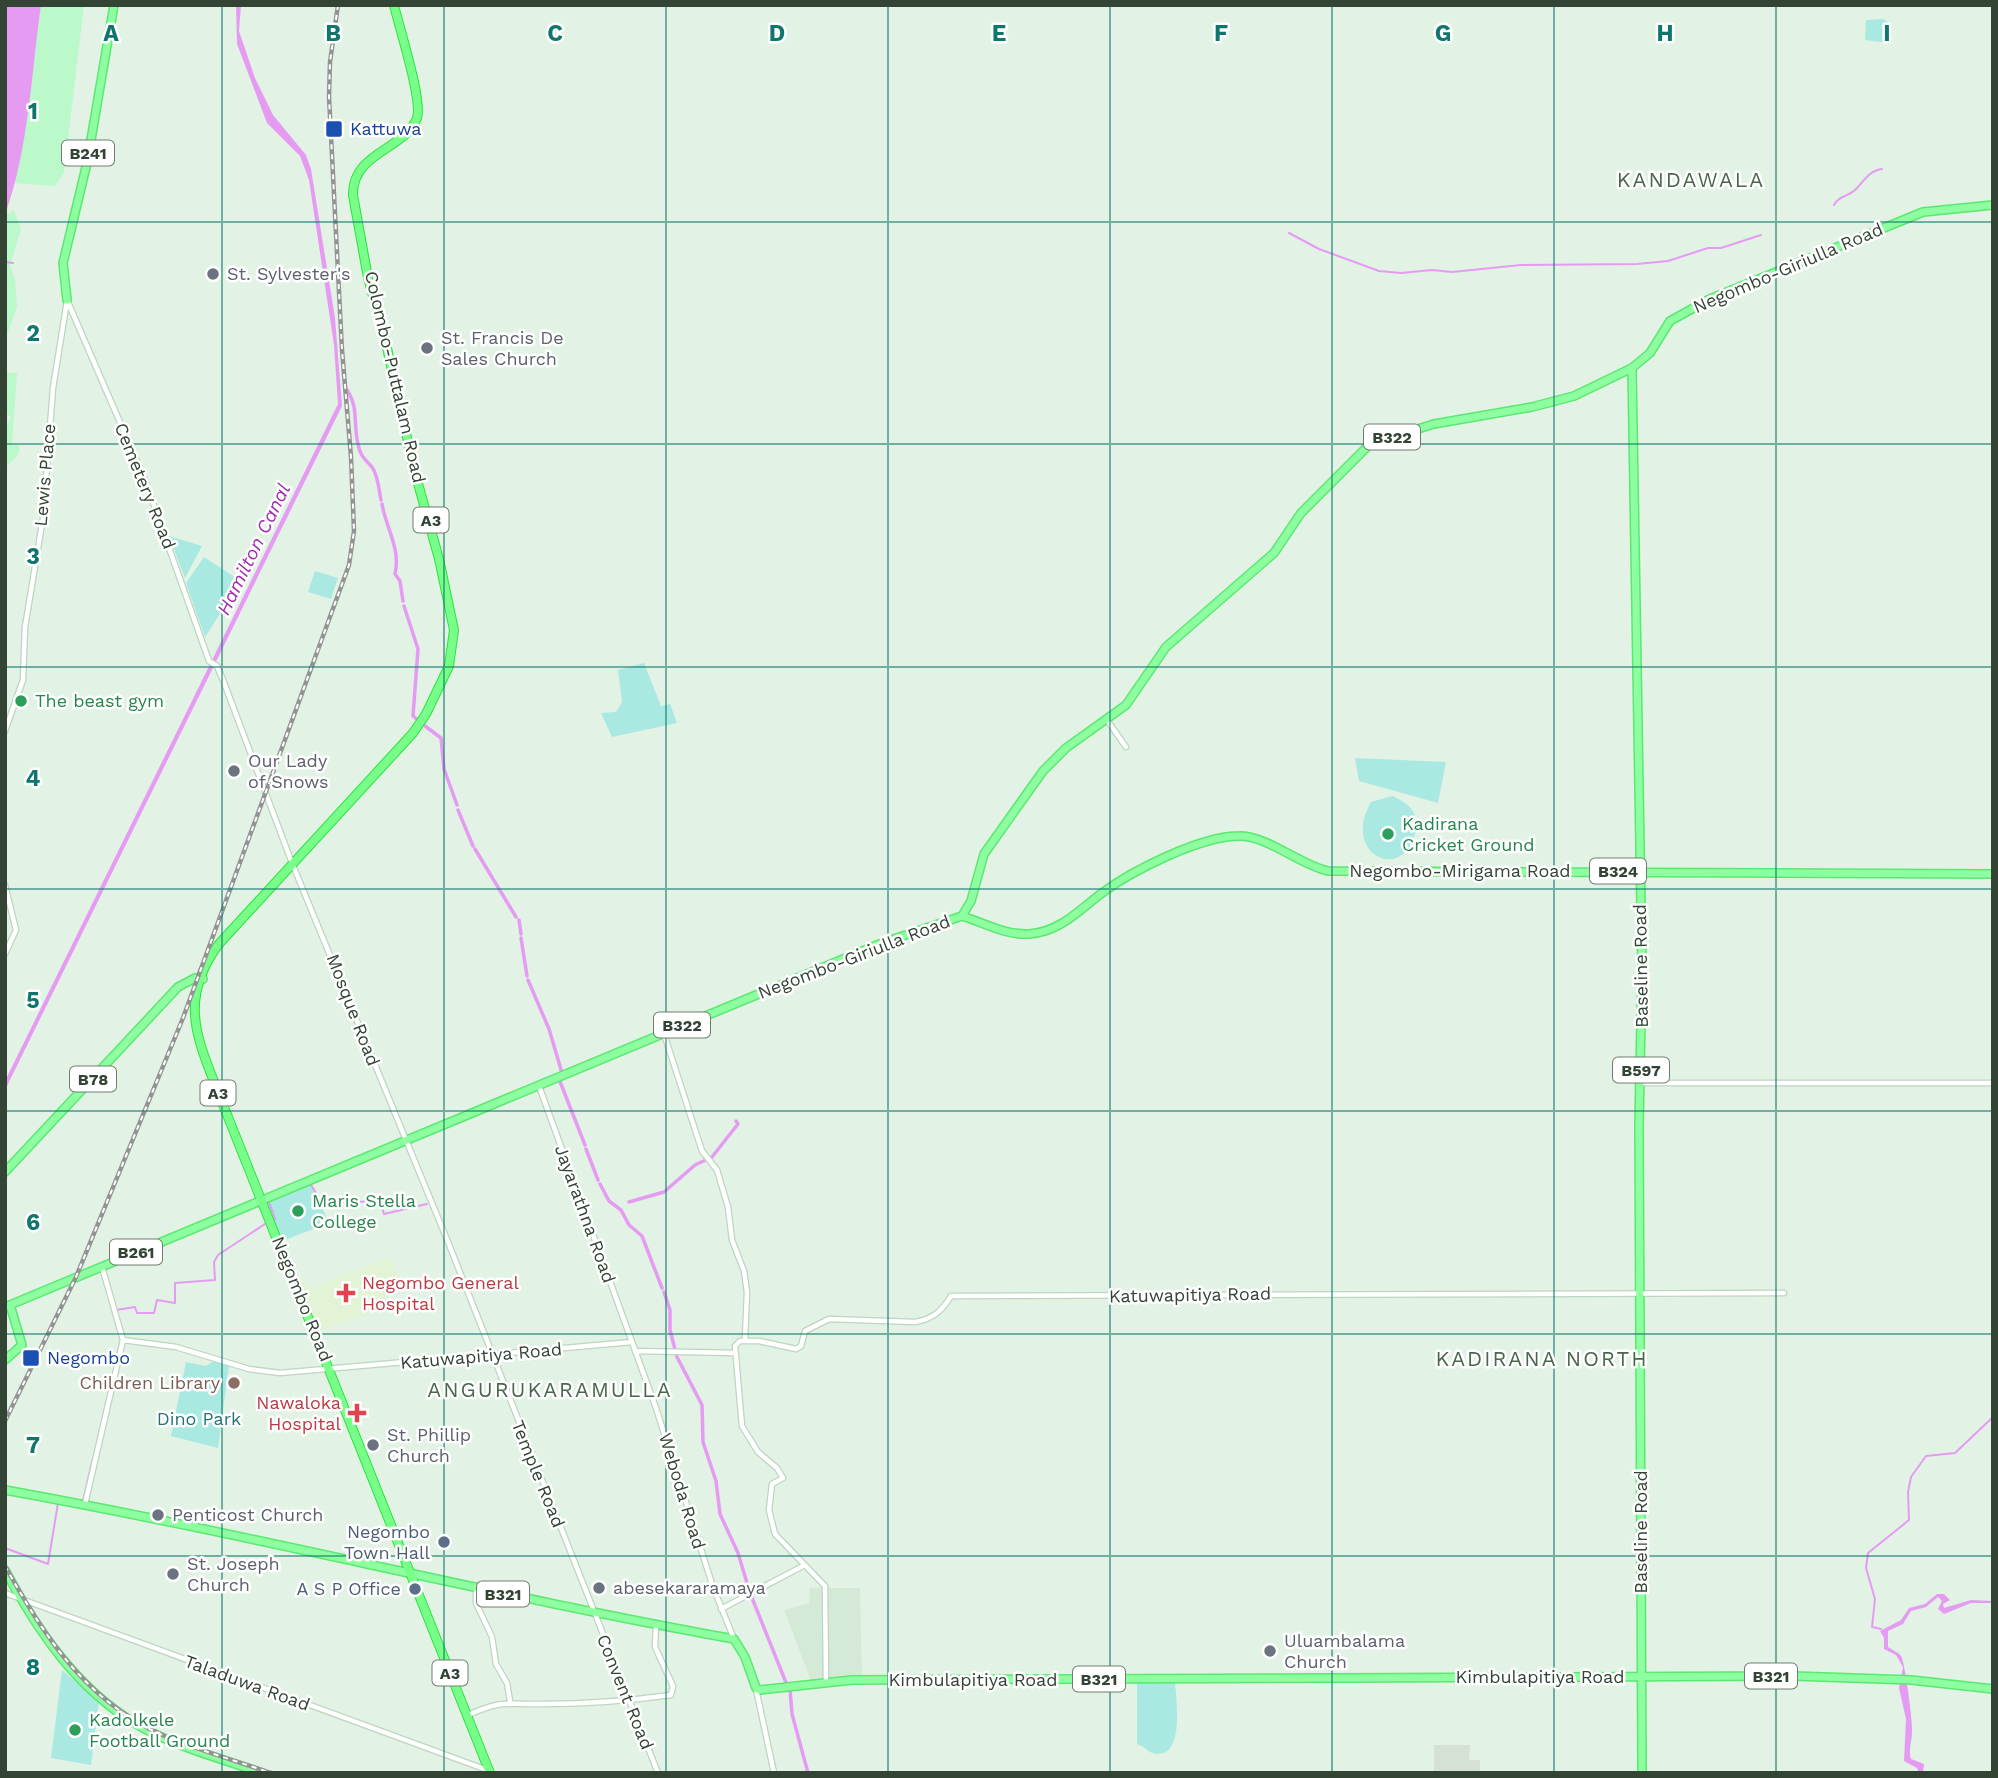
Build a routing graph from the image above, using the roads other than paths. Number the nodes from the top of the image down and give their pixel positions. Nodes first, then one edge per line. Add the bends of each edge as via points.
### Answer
1 (114, 5) edge
2 (396, 5) edge
3 (1993, 205) edge
4 (67, 303) junction
5 (1632, 368) junction
6 (1107, 720) junction
7 (5, 731) edge
8 (1126, 747) dead end
9 (288, 848) joint
10 (295, 863) junction
11 (1640, 871) junction
12 (1993, 874) edge
13 (5, 885) edge
14 (962, 916) junction
15 (5, 954) edge
16 (200, 981) junction
17 (664, 1033) junction
18 (1641, 1083) junction
19 (1993, 1083) edge
20 (539, 1086) junction
21 (405, 1141) junction
22 (5, 1172) edge
23 (264, 1199) junction
24 (102, 1267) junction
25 (1640, 1293) junction
26 (1784, 1293) dead end
27 (8, 1306) edge
28 (745, 1339) junction
29 (123, 1340) junction
30 (632, 1342) junction
31 (635, 1351) junction
32 (736, 1353) junction
33 (490, 1354) junction
34 (5, 1360) edge
35 (332, 1371) junction
36 (5, 1490) edge
37 (85, 1504) junction
38 (803, 1566) junction
39 (5, 1570) edge
40 (412, 1574) junction
41 (476, 1588) junction
42 (5, 1593) edge
43 (21, 1599) junction
44 (721, 1609) junction
45 (593, 1612) junction
46 (656, 1624) junction
47 (734, 1639) junction
48 (1641, 1677) junction
49 (826, 1682) junction
50 (756, 1688) junction
51 (1993, 1689) edge
52 (628, 1701) junction
53 (510, 1702) junction
54 (468, 1715) junction
55 (492, 1772) edge
56 (262, 1773) edge
57 (658, 1773) edge
58 (774, 1773) edge
59 (1642, 1773) edge

1 - 4 main road, B241 via 87,163 63,263
2 - 10 highway, Colombo-Puttalam Road / A3 via 417,118 359,171 353,195 368,278 439,559 454,645 444,678 413,733
3 - 5 main road, Negombo-Giriulla Road / B322 via 1923,212 1710,299 1670,321 1650,353
4 - 7 street, Lewis Place via 54,381 43,518 25,627 23,680
4 - 9 street, Cemetery Road via 145,480
5 - 6 main road, Negombo-Giriulla Road / B322 via 1568,398 1453,419 1370,444 1301,513 1273,552 1166,647 1126,705
5 - 11 main road, Baseline Road / B597
6 - 8 street
6 - 14 main road, Negombo-Giriulla Road / B322 via 1058,755 1023,799 984,854
9 - 10 street, Mosque Road
10 - 16 highway, Colombo-Puttalam Road / A3 via 223,937
10 - 21 street, Mosque Road
11 - 12 main road, Negombo-Mirigama Road / B324
11 - 14 main road, Negombo-Mirigama Road / B324 via 1328,871 1251,837 1235,836 1168,858 1046,930 1008,933
11 - 18 main road, Baseline Road / B597
13 - 15 street via 16,930
14 - 17 main road, Negombo-Giriulla Road / B322 via 879,944
16 - 22 main road, B78 via 181,984
16 - 23 highway, Negombo Road / A3 via 192,1005 194,1024
17 - 20 main road, Negombo-Giriulla Road / B322
17 - 28 street via 728,1207 747,1292
18 - 19 street
18 - 25 main road, Baseline Road / B597
20 - 21 main road, Negombo-Giriulla Road / B322
20 - 30 street, Jayarathna Road
21 - 23 main road, Negombo-Giriulla Road / B322
21 - 33 street, Temple Road
23 - 24 main road, B261
23 - 35 highway, Negombo Road / A3
24 - 27 main road, B261
24 - 29 street
25 - 26 street, Katuwapitiya Road
25 - 28 street, Katuwapitiya Road via 951,1296 938,1313 915,1322 829,1320 805,1331 796,1349
25 - 48 main road, Baseline Road / B597
27 - 34 main road via 21,1348
28 - 32 street via 737,1343
29 - 35 street, Katuwapitiya Road via 186,1349 270,1373
29 - 37 street
30 - 31 street, Weboda Road
30 - 33 street, Katuwapitiya Road
31 - 32 street
31 - 44 street, Weboda Road
32 - 38 street via 742,1426 758,1452 782,1476 772,1484 772,1525
33 - 35 street, Katuwapitiya Road
33 - 45 street, Temple Road
35 - 40 highway, Negombo Road / A3
36 - 37 main road
37 - 40 main road
38 - 44 street
38 - 49 street via 825,1586
39 - 43 main road
40 - 41 main road, B321
40 - 54 highway, Negombo Road / A3
41 - 45 main road, B321
41 - 53 street via 476,1602 492,1637
42 - 43 street, Taladuwa Road
43 - 55 street, Taladuwa Road
43 - 56 main road via 45,1638 97,1696 136,1724 174,1742
44 - 47 street, Weboda Road
45 - 46 main road, B321
45 - 52 street, Convent Road
46 - 47 main road, B321
46 - 52 street via 655,1647 673,1691
47 - 50 main road via 746,1657
48 - 49 main road, Kimbulapitiya Road / B321
48 - 51 main road, Kimbulapitiya Road / B321 via 1794,1676 1911,1680
48 - 59 main road, Baseline Road / B597
49 - 50 main road, Kimbulapitiya Road / B321
50 - 58 street
52 - 53 street
52 - 57 street, Convent Road
53 - 54 street
54 - 55 highway, Negombo Road / A3

